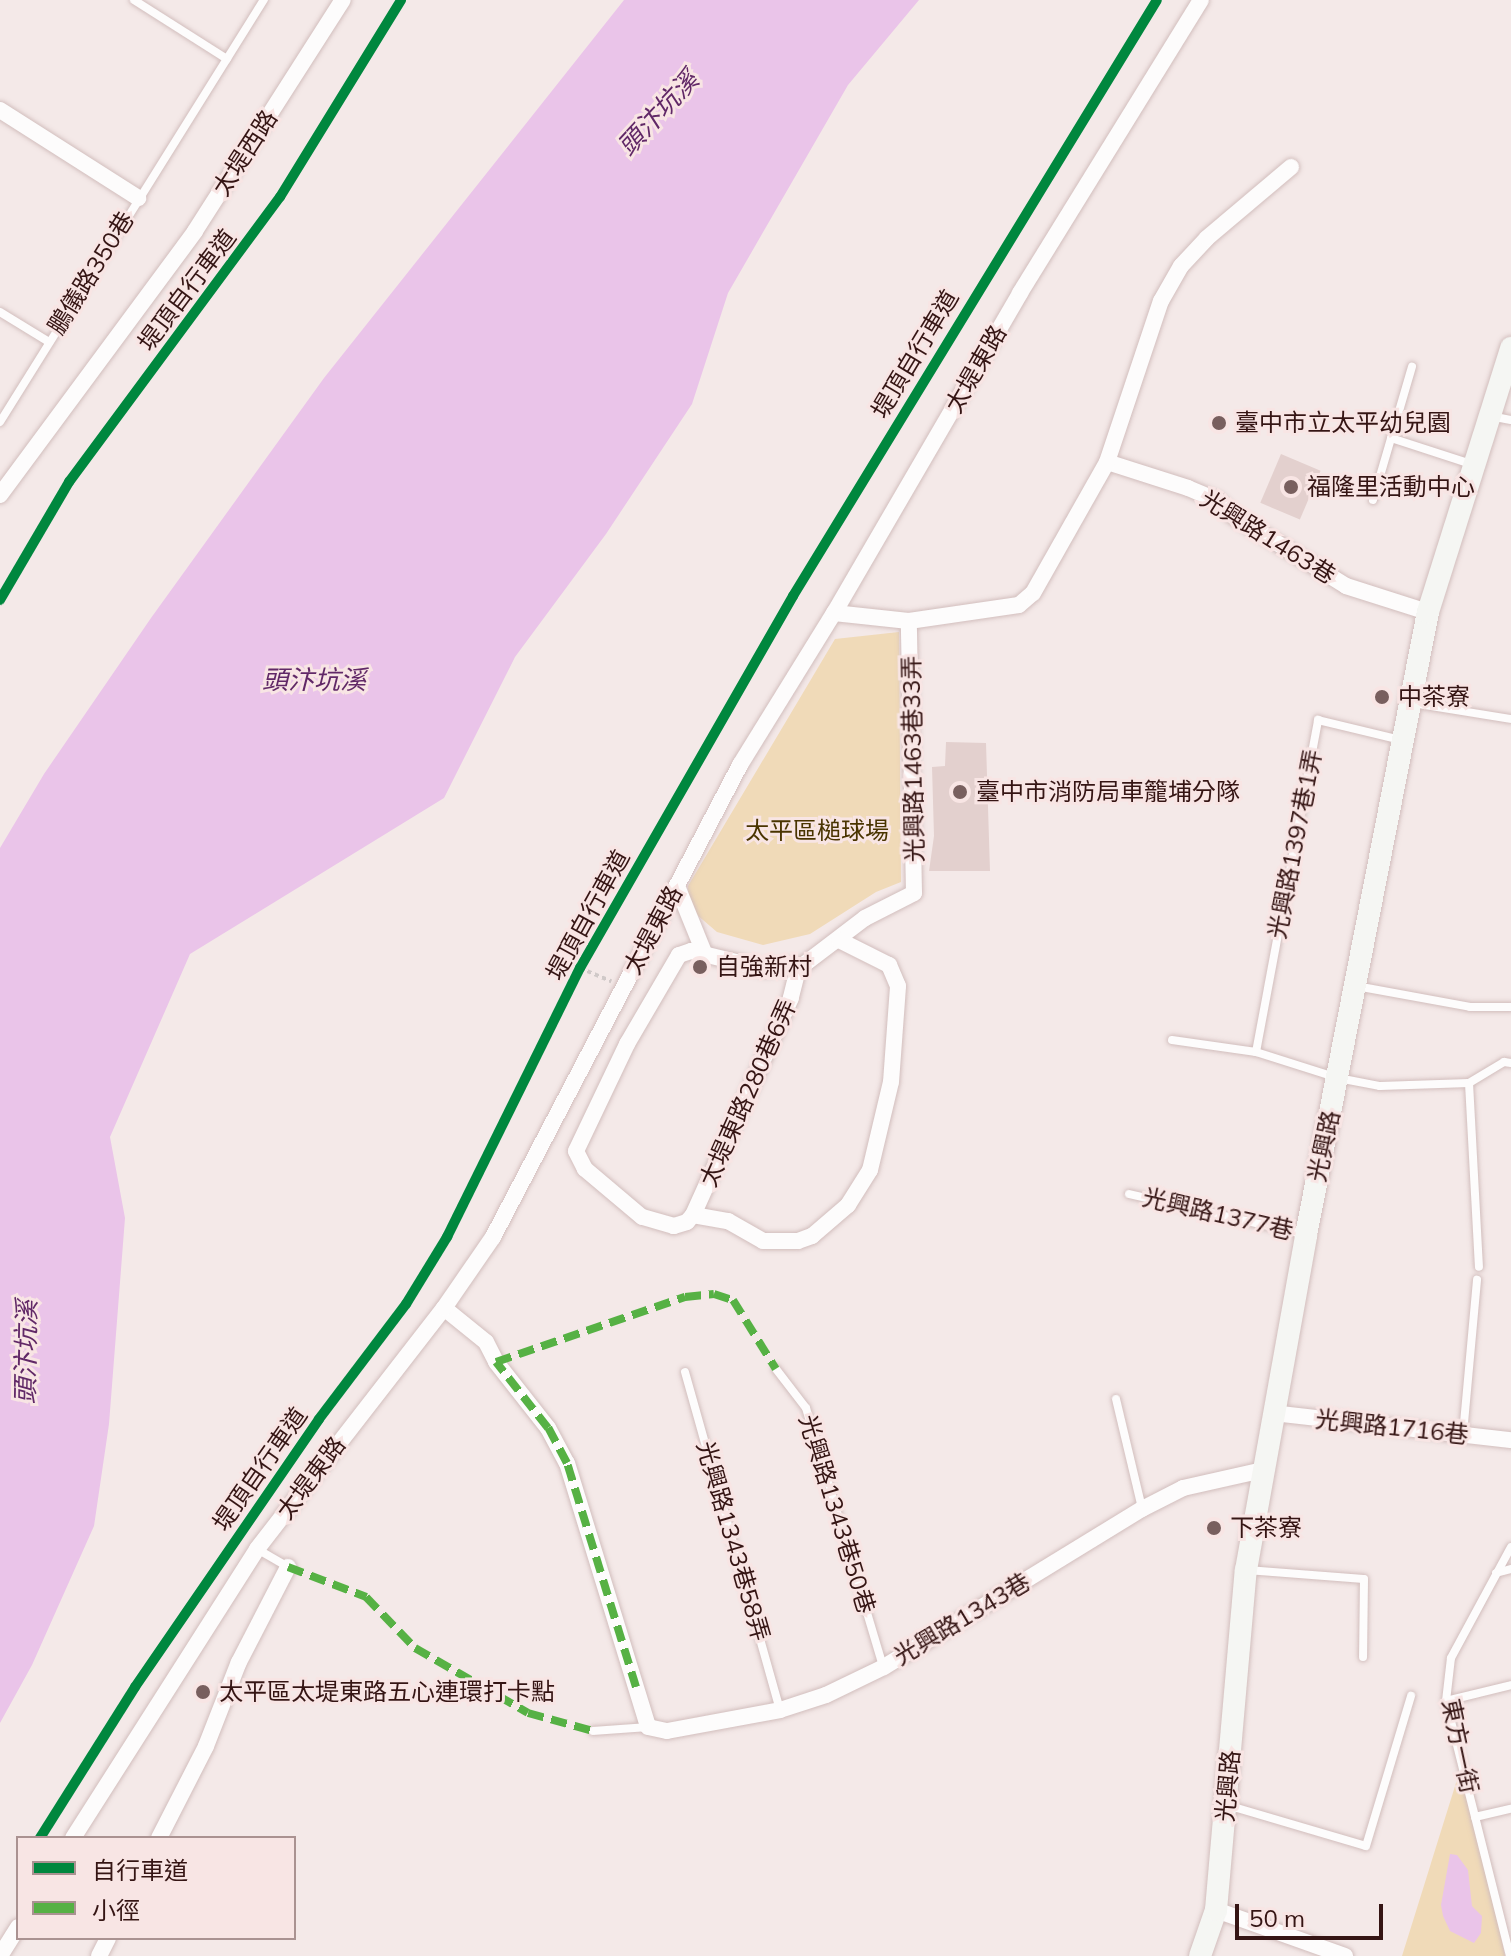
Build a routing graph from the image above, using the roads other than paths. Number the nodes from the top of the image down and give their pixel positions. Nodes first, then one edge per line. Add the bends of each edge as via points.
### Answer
1 (134, 0) edge
2 (264, 0) edge
3 (343, 0) edge
4 (1201, 0) edge
5 (227, 59) junction
6 (0, 110) edge
7 (1291, 167) dead end
8 (138, 198) junction
9 (0, 312) edge
10 (49, 342) junction
11 (1511, 348) edge
12 (1412, 367) dead end
13 (1500, 418) edge
14 (0, 422) edge
15 (1391, 438) junction
16 (1107, 462) junction
17 (1474, 465) junction
18 (0, 495) edge
19 (1373, 500) dead end
20 (1428, 612) junction
21 (834, 613) junction
22 (909, 621) junction
23 (1411, 703) junction
24 (1511, 719) edge
25 (1402, 740) junction
26 (677, 886) junction
27 (839, 940) junction
28 (705, 955) junction
29 (798, 969) junction
30 (1355, 986) junction
31 (1511, 1007) edge
32 (1172, 1040) dead end
33 (1256, 1052) junction
34 (1511, 1063) edge
35 (1338, 1078) junction
36 (1469, 1083) junction
37 (1129, 1194) dead end
38 (693, 1215) junction
39 (1306, 1235) junction
40 (1479, 1267) dead end
41 (1477, 1280) dead end
42 (444, 1308) junction
43 (776, 1369) dead end
44 (685, 1372) dead end
45 (1116, 1399) dead end
46 (1273, 1413) junction
47 (1463, 1435) junction
48 (1511, 1440) edge
49 (1263, 1470) junction
50 (1142, 1509) junction
51 (1511, 1547) edge
52 (257, 1549) junction
53 (288, 1567) joint
54 (1511, 1569) edge
55 (1246, 1570) junction
56 (1496, 1573) junction
57 (1363, 1657) dead end
58 (884, 1667) junction
59 (1511, 1685) edge
60 (1411, 1696) dead end
61 (1446, 1701) junction
62 (780, 1710) junction
63 (648, 1727) junction
64 (593, 1731) dead end
65 (1227, 1809) junction
66 (1511, 1809) edge
67 (1475, 1817) junction
68 (74, 1836) edge
69 (160, 1836) edge
70 (1216, 1910) junction
71 (1507, 1928) edge
72 (16, 1930) edge
73 (0, 1956) edge
74 (1200, 1956) edge
75 (1345, 1956) edge
76 (1510, 1956) edge

1 - 5 lane
2 - 5 lane, 鵬儀路350巷
3 - 18 street, 太堤西路 via 195,231
4 - 21 street, 太堤東路 via 1020,293
5 - 8 lane, 鵬儀路350巷
6 - 8 street
7 - 16 street via 1181,266 1161,301
8 - 10 lane, 鵬儀路350巷
9 - 10 lane, 鵬儀路350巷
10 - 14 lane
11 - 13 main road, 光興路
12 - 15 lane
13 - 17 main road, 光興路
15 - 17 lane
15 - 19 lane
16 - 20 street, 光興路1463巷 via 1218,501 1346,586
16 - 22 street, 光興路1463巷33弄 via 1033,593 1019,605
17 - 20 main road, 光興路
20 - 23 main road, 光興路
21 - 22 street, 光興路1463巷33弄
21 - 26 street, 太堤東路 via 740,765
22 - 27 street, 光興路1463巷33弄 via 914,893 865,918
23 - 24 lane
23 - 25 main road, 光興路
25 - 30 main road, 光興路
25 - 33 lane, 光興路1397巷1弄 via 1318,720
26 - 28 street
26 - 42 street, 太堤東路 via 493,1237
27 - 29 street, 光興路1463巷33弄
27 - 38 street via 889,965 898,986 896,1043 870,1170 848,1205 812,1236 798,1241 763,1241 728,1221
28 - 29 street via 765,969
28 - 38 street via 679,955 627,1044 576,1151 585,1169 642,1217 674,1226
29 - 38 street, 太堤東路280巷6弄 via 791,998
30 - 31 lane via 1470,1007
30 - 35 main road, 光興路
32 - 33 lane
33 - 35 lane
34 - 36 lane
35 - 36 lane via 1380,1086
35 - 39 main road, 光興路
36 - 40 lane
37 - 39 lane, 光興路1377巷
39 - 46 main road, 光興路
41 - 47 lane
42 - 52 street, 太堤東路
42 - 63 street via 486,1342 567,1463
43 - 58 lane, 光興路1343巷50巷 via 806,1408
44 - 62 lane, 光興路1343巷58弄
45 - 50 lane
46 - 47 street, 光興路1716巷
46 - 49 main road, 光興路
47 - 48 street, 光興路1716巷
49 - 50 street, 光興路1343巷 via 1183,1488
49 - 55 main road, 光興路
50 - 58 street, 光興路1343巷
51 - 56 lane, 東方一街
52 - 53 lane
52 - 68 street, 太堤東路
53 - 69 street
54 - 56 lane
55 - 57 lane via 1364,1579
55 - 65 main road, 光興路
56 - 61 lane, 東方一街 via 1451,1658
58 - 62 street, 光興路1343巷
59 - 61 lane
60 - 65 lane via 1366,1846
61 - 67 lane, 東方一街
62 - 63 street, 光興路1343巷 via 683,1731
63 - 64 lane, 光興路1343巷
65 - 70 main road, 光興路
66 - 67 lane
67 - 71 lane, 東方一街
70 - 74 main road, 光興路
70 - 75 street
71 - 76 lane, 東方一街
72 - 73 street

